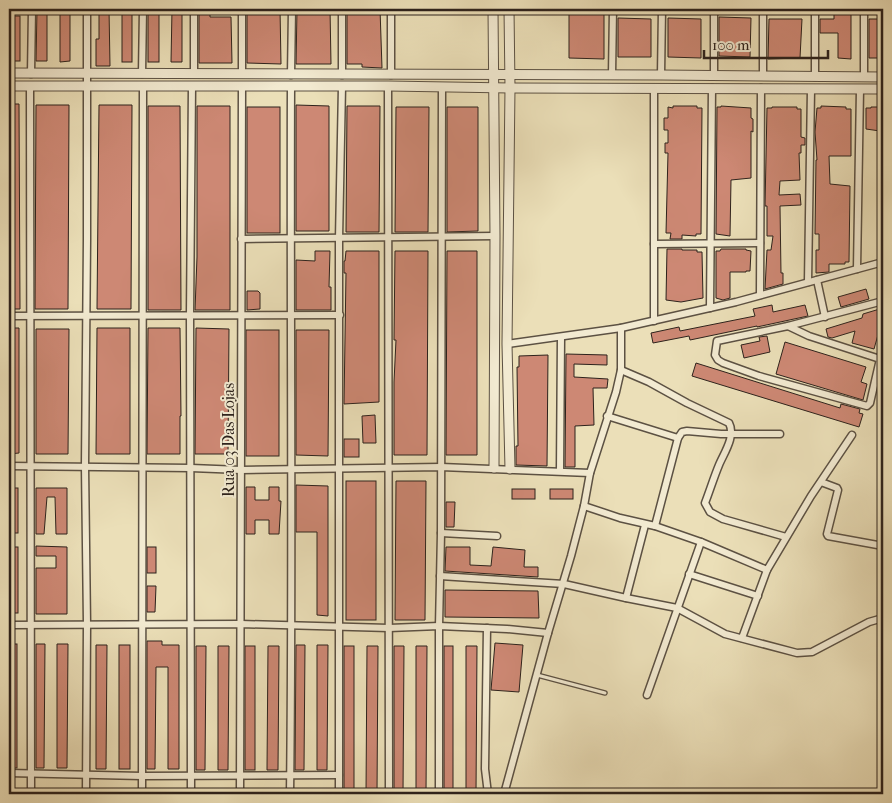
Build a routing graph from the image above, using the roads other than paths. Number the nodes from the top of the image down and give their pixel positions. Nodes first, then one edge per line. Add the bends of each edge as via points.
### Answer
1 (32, 9) edge
2 (87, 9) edge
3 (143, 9) edge
4 (194, 9) edge
5 (242, 9) edge
6 (292, 9) edge
7 (342, 9) edge
8 (391, 9) edge
9 (493, 9) edge
10 (509, 9) edge
11 (613, 9) edge
12 (662, 9) edge
13 (714, 9) edge
14 (763, 9) edge
15 (815, 9) edge
16 (864, 9) edge
17 (9, 74) edge
18 (31, 74) junction
19 (87, 74) junction
20 (142, 74) junction
21 (194, 74) junction
22 (242, 74) junction
23 (291, 75) junction
24 (342, 75) junction
25 (390, 75) junction
26 (493, 75) junction
27 (510, 75) junction
28 (612, 75) junction
29 (661, 75) junction
30 (714, 76) junction
31 (763, 76) junction
32 (815, 76) junction
33 (864, 77) junction
34 (883, 77) edge
35 (9, 86) edge
36 (30, 86) junction
37 (87, 86) junction
38 (143, 86) junction
39 (192, 86) junction
40 (342, 86) junction
41 (388, 86) junction
42 (242, 87) junction
43 (291, 87) junction
44 (442, 87) junction
45 (493, 88) junction
46 (510, 88) junction
47 (654, 88) junction
48 (712, 88) junction
49 (761, 88) junction
50 (811, 89) junction
51 (860, 89) junction
52 (883, 89) edge
53 (495, 236) junction
54 (441, 237) junction
55 (388, 238) junction
56 (241, 239) junction
57 (290, 239) junction
58 (339, 239) junction
59 (711, 243) junction
60 (760, 243) junction
61 (654, 244) junction
62 (883, 262) edge
63 (857, 269) junction
64 (817, 280) junction
65 (808, 282) junction
66 (760, 295) junction
67 (883, 301) edge
68 (710, 308) junction
69 (86, 315) junction
70 (142, 315) junction
71 (190, 315) junction
72 (242, 315) junction
73 (290, 315) junction
74 (340, 315) junction
75 (9, 316) edge
76 (30, 316) junction
77 (825, 317) junction
78 (654, 320) junction
79 (788, 326) junction
80 (620, 328) junction
81 (561, 337) junction
82 (507, 344) junction
83 (883, 346) edge
84 (880, 359) junction
85 (621, 370) junction
86 (607, 416) junction
87 (731, 434) junction
88 (780, 434) dead end
89 (852, 435) dead end
90 (678, 438) junction
91 (9, 466) edge
92 (31, 466) junction
93 (84, 466) junction
94 (142, 467) junction
95 (388, 467) junction
96 (441, 467) junction
97 (191, 468) junction
98 (339, 468) junction
99 (494, 468) junction
100 (292, 469) junction
101 (510, 469) junction
102 (242, 470) junction
103 (560, 471) junction
104 (590, 472) junction
105 (821, 482) junction
106 (584, 506) junction
107 (645, 525) junction
108 (655, 526) junction
109 (441, 533) junction
110 (497, 536) dead end
111 (786, 537) junction
112 (701, 542) junction
113 (883, 546) edge
114 (767, 570) junction
115 (690, 574) junction
116 (440, 576) junction
117 (564, 584) junction
118 (758, 596) junction
119 (626, 598) junction
120 (677, 608) junction
121 (883, 618) edge
122 (87, 624) junction
123 (192, 624) junction
124 (241, 624) junction
125 (9, 625) edge
126 (31, 625) junction
127 (142, 625) junction
128 (291, 625) junction
129 (338, 626) junction
130 (439, 626) junction
131 (389, 628) junction
132 (487, 628) junction
133 (548, 633) junction
134 (742, 638) junction
135 (537, 675) junction
136 (605, 693) dead end
137 (647, 695) dead end
138 (9, 773) edge
139 (31, 774) junction
140 (290, 775) junction
141 (339, 775) junction
142 (86, 776) junction
143 (142, 776) junction
144 (191, 776) junction
145 (240, 776) junction
146 (31, 794) edge
147 (86, 794) edge
148 (142, 794) edge
149 (191, 794) edge
150 (240, 794) edge
151 (290, 794) edge
152 (339, 794) edge
153 (389, 794) edge
154 (439, 794) edge
155 (488, 794) edge
156 (504, 794) edge

1 - 18 street
2 - 19 street
3 - 20 street
4 - 21 street
5 - 22 street
6 - 23 street
7 - 24 street
8 - 25 street
9 - 26 street
10 - 27 street
11 - 28 street
12 - 29 street
13 - 30 street
14 - 31 street
15 - 32 street
16 - 33 street
17 - 18 street
18 - 19 street
19 - 20 street
19 - 37 street
20 - 21 street
21 - 22 street
22 - 23 street
23 - 24 street
24 - 25 street
25 - 26 street
26 - 27 street
26 - 45 street
27 - 28 street
27 - 46 street
28 - 29 street
29 - 30 street
30 - 31 street
31 - 32 street
32 - 33 street
33 - 34 street
35 - 36 street
36 - 37 street
36 - 76 street
37 - 38 street
37 - 69 street
38 - 39 street
38 - 70 street
39 - 42 street
39 - 71 street
40 - 41 street
40 - 43 street
40 - 58 street
41 - 44 street
41 - 55 street
42 - 43 street
42 - 56 street, Rua 03 Das Lojas
43 - 57 street
44 - 45 street
44 - 54 street
45 - 46 street
45 - 53 street
46 - 47 street
46 - 82 street
47 - 48 street
47 - 61 street
48 - 49 street
48 - 59 street
49 - 50 street
49 - 60 street
50 - 51 street
50 - 65 street
51 - 52 street
51 - 63 street
53 - 54 street
53 - 99 street
54 - 55 street
54 - 96 street
55 - 58 street
55 - 95 street
56 - 57 street
56 - 72 street, Rua 03 Das Lojas
57 - 58 street
57 - 73 street
58 - 74 street
59 - 60 street
59 - 61 street
59 - 68 street
60 - 66 street
61 - 78 street
62 - 63 street
63 - 64 street
64 - 65 street
64 - 77 street
65 - 66 street
66 - 68 street
67 - 77 street
68 - 78 street
69 - 70 street
69 - 76 street
69 - 93 street
70 - 71 street
70 - 94 street
71 - 72 street
71 - 97 street
72 - 73 street
72 - 102 street, Rua 03 Das Lojas
73 - 74 street
73 - 100 street
74 - 98 street
75 - 76 street
76 - 92 street
77 - 79 street
78 - 80 street
79 - 84 street
79 - 84 street via 717,341 714,355 723,363 758,376 867,406
80 - 81 street
80 - 85 street
81 - 82 street
81 - 103 street
82 - 101 street
83 - 84 street
85 - 86 street
85 - 87 street via 725,421 731,427
86 - 90 street
86 - 104 street
87 - 88 street
87 - 90 street via 684,431
87 - 111 street via 705,503 707,508 723,519
89 - 105 street
90 - 108 street
91 - 92 street
92 - 93 street
92 - 126 street
93 - 94 street
93 - 122 street
94 - 97 street
94 - 127 street
95 - 96 street
95 - 98 street
95 - 131 street
96 - 99 street
96 - 109 street
97 - 102 street
97 - 123 street
98 - 100 street
98 - 129 street
99 - 101 street
100 - 102 street
100 - 128 street
101 - 103 street
102 - 124 street, Rua 03 Das Lojas
103 - 104 street
104 - 106 street
105 - 111 street
105 - 113 street via 838,490 828,536
106 - 107 street
106 - 117 street
107 - 108 street
107 - 119 street
108 - 112 street
109 - 110 street
109 - 116 street
111 - 114 street
112 - 114 street
112 - 115 street
114 - 118 street
115 - 118 street
115 - 120 street
116 - 117 street
116 - 130 street
117 - 119 street
117 - 133 street
118 - 134 street
119 - 120 street
120 - 134 street via 725,634
120 - 137 street
121 - 134 street via 805,654
122 - 126 street
122 - 127 street
122 - 142 street
123 - 124 street
123 - 127 street
123 - 144 street
124 - 128 street
124 - 145 street, Rua 03 Das Lojas
125 - 126 street
126 - 139 street
127 - 143 street
128 - 129 street
128 - 140 street
129 - 131 street
129 - 141 street
130 - 131 street
130 - 132 street
130 - 154 street
131 - 153 street
132 - 133 street
132 - 155 street via 484,769
133 - 135 street
135 - 136 lane
135 - 156 street
138 - 139 street
139 - 142 street
139 - 146 street
140 - 141 street
140 - 145 street
140 - 151 street
141 - 152 street
142 - 143 street
142 - 147 street
143 - 144 street
143 - 148 street
144 - 145 street
144 - 149 street
145 - 150 street, Rua 03 Das Lojas

